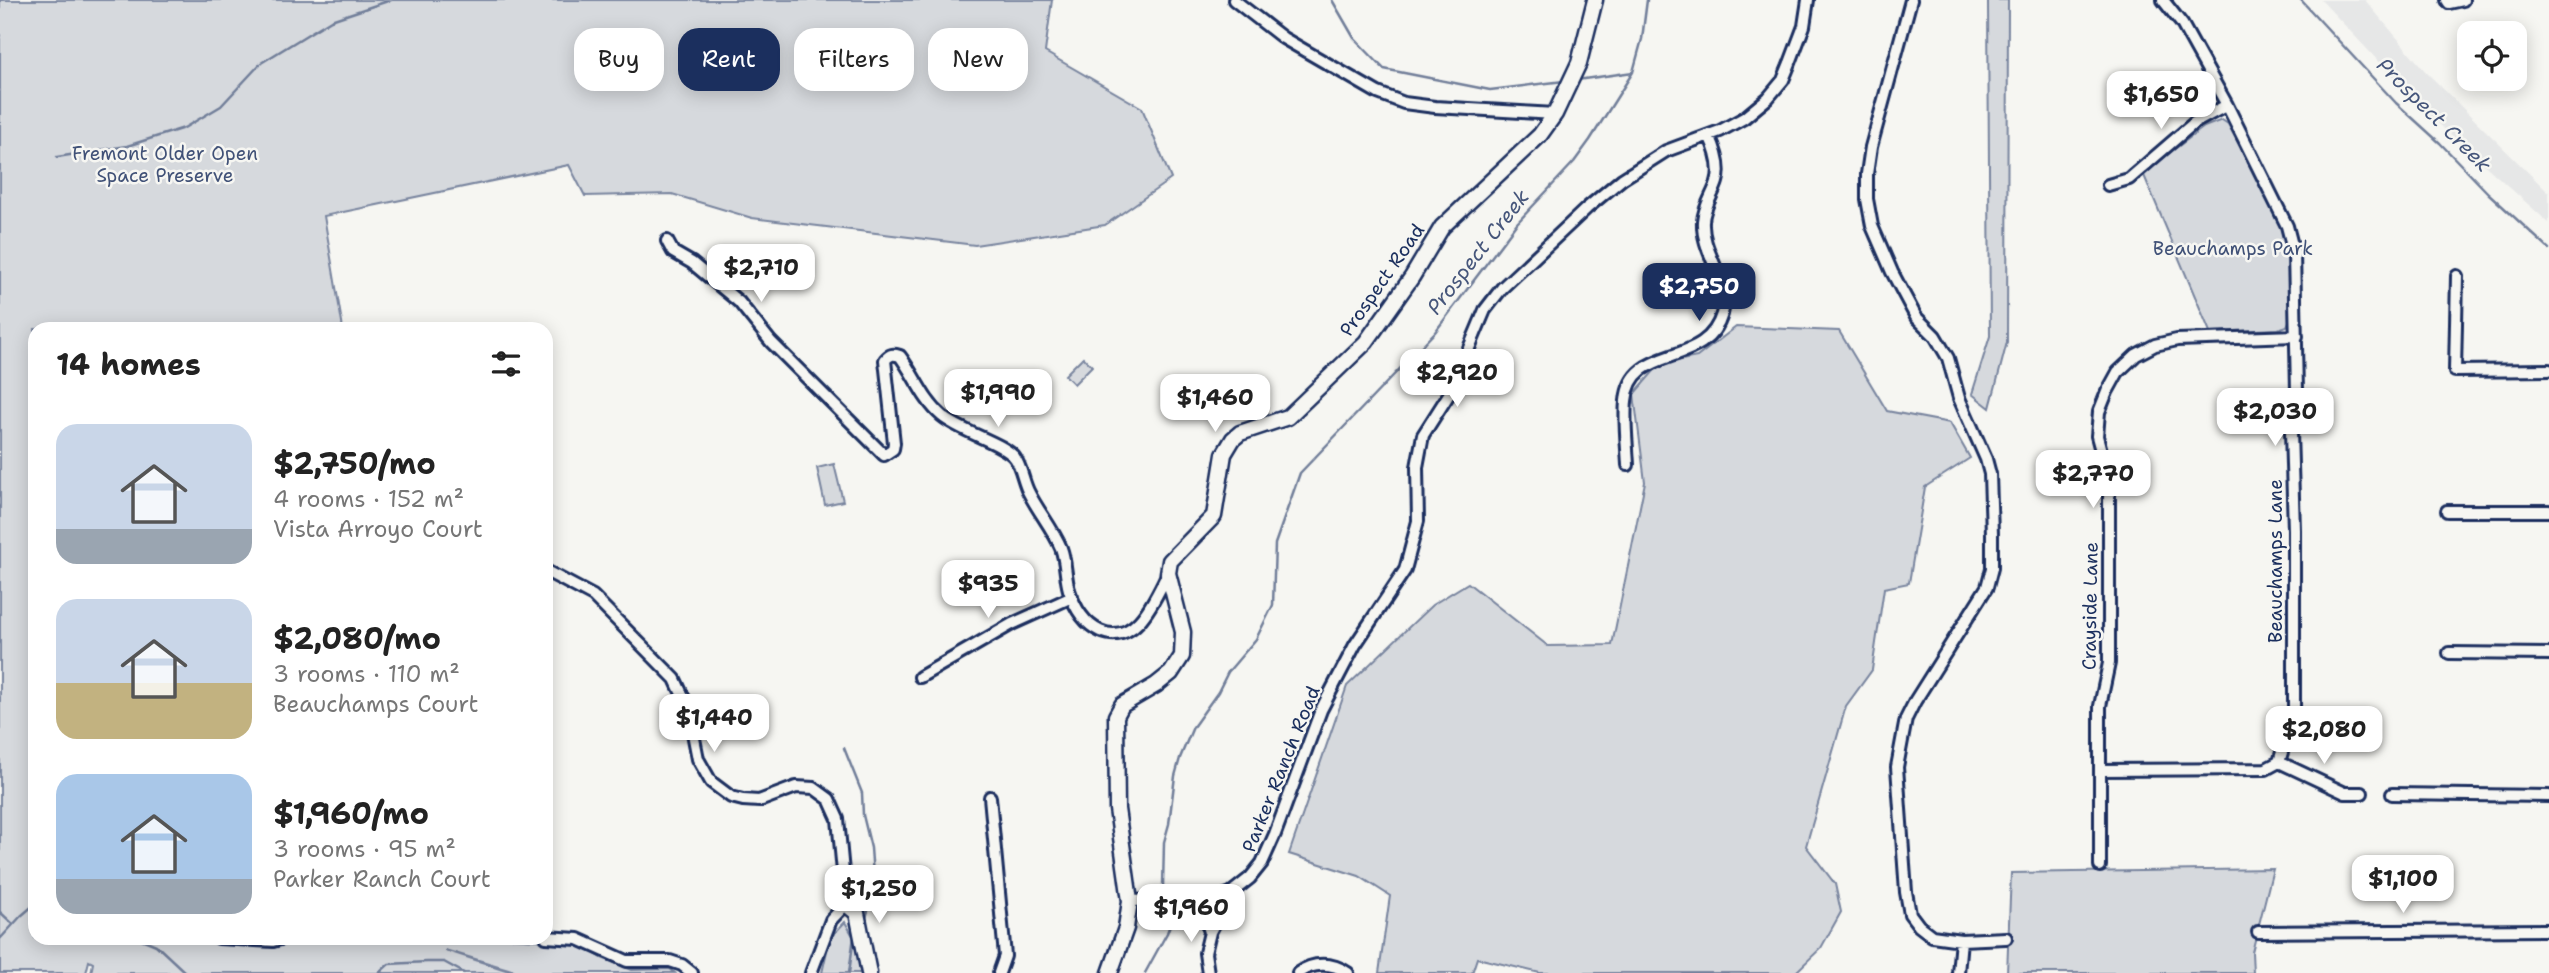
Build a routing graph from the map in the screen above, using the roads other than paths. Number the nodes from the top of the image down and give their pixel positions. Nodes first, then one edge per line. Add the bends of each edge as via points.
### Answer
1 (1234, 0) edge
2 (1595, 0) edge
3 (1808, 0) edge
4 (1911, 0) edge
5 (2163, 0) edge
6 (2447, 0) edge
7 (2463, 0) edge
8 (2227, 105) junction
9 (1555, 114) junction
10 (1709, 135) junction
11 (2108, 185) dead end
12 (667, 241) dead end
13 (2457, 276) dead end
14 (2297, 336) junction
15 (2549, 370) edge
16 (1628, 464) dead end
17 (2549, 510) edge
18 (2447, 511) dead end
19 (1168, 573) junction
20 (553, 575) edge
21 (1072, 597) junction
22 (2449, 653) dead end
23 (2549, 654) edge
24 (920, 677) dead end
25 (2280, 762) junction
26 (2100, 770) junction
27 (2362, 793) dead end
28 (2392, 794) dead end
29 (2549, 796) edge
30 (990, 797) dead end
31 (2100, 866) dead end
32 (1231, 893) junction
33 (1130, 901) junction
34 (1192, 901) junction
35 (846, 904) junction
36 (2549, 930) edge
37 (1210, 932) junction
38 (2258, 932) dead end
39 (553, 937) edge
40 (2006, 938) dead end
41 (1961, 940) junction
42 (692, 973) edge
43 (811, 973) edge
44 (869, 973) edge
45 (999, 973) edge
46 (1110, 973) edge
47 (1208, 973) edge
48 (1298, 973) edge
49 (1348, 973) edge
50 (1958, 973) edge

1 - 9 street via 1283,38 1404,103
2 - 9 street, Prospect Road via 1579,63
3 - 10 street, Parker Ranch Road via 1804,26 1783,80 1744,118
4 - 41 street via 1871,147 1867,199 1872,226 1892,272 1916,317 1948,358 1959,398 1986,459 1992,568 1987,587 1906,719 1897,767 1910,914 1932,936
5 - 8 street, Beauchamps Lane via 2182,24
6 - 7 street
8 - 11 street via 2194,123 2129,179
8 - 14 street, Beauchamps Lane via 2287,226 2294,253
9 - 19 street, Prospect Road via 1540,135 1442,227 1366,342 1288,417 1233,439 1224,454 1214,516 1170,561
10 - 16 street via 1718,180 1703,222 1723,286 1722,316 1707,340 1645,366 1634,379 1626,398
10 - 32 street, Parker Ranch Road via 1666,151 1622,179 1502,288 1485,310 1451,391 1423,435 1417,467 1418,521 1405,570 1355,645 1321,710 1262,863
12 - 21 street via 673,251 739,302 771,342 884,455 894,443 885,360 889,355 901,356 929,404 943,417 1016,458 1028,491 1060,547
13 - 15 street via 2455,371
14 - 25 street, Beauchamps Lane via 2291,432 2294,713
14 - 26 street, Crayside Lane via 2177,340 2155,345 2118,372 2107,392 2097,436 2109,481 2109,663 2101,706
17 - 18 street
19 - 21 street via 1150,608 1121,635 1087,623
19 - 33 street via 1183,632 1182,656 1171,673 1122,705 1116,716 1117,808
20 - 35 street via 593,596 675,679 688,707 698,759 711,782 743,800 760,801 796,787 814,788 829,799 838,819
21 - 24 street via 1012,624
22 - 23 street
25 - 26 street via 2266,769
25 - 27 street via 2345,793
26 - 31 street, Crayside Lane
28 - 29 street
30 - 45 street via 1005,956
32 - 34 street, Parker Ranch Road
32 - 37 street, Parker Ranch Road
33 - 34 street, Parker Ranch Road
33 - 46 street via 1128,922
34 - 37 street
35 - 43 street via 831,920
35 - 44 street via 858,914
36 - 38 street
37 - 47 street via 1205,953
39 - 42 street via 578,939 627,961 670,961
40 - 41 street
41 - 50 street
48 - 49 street via 1325,964

